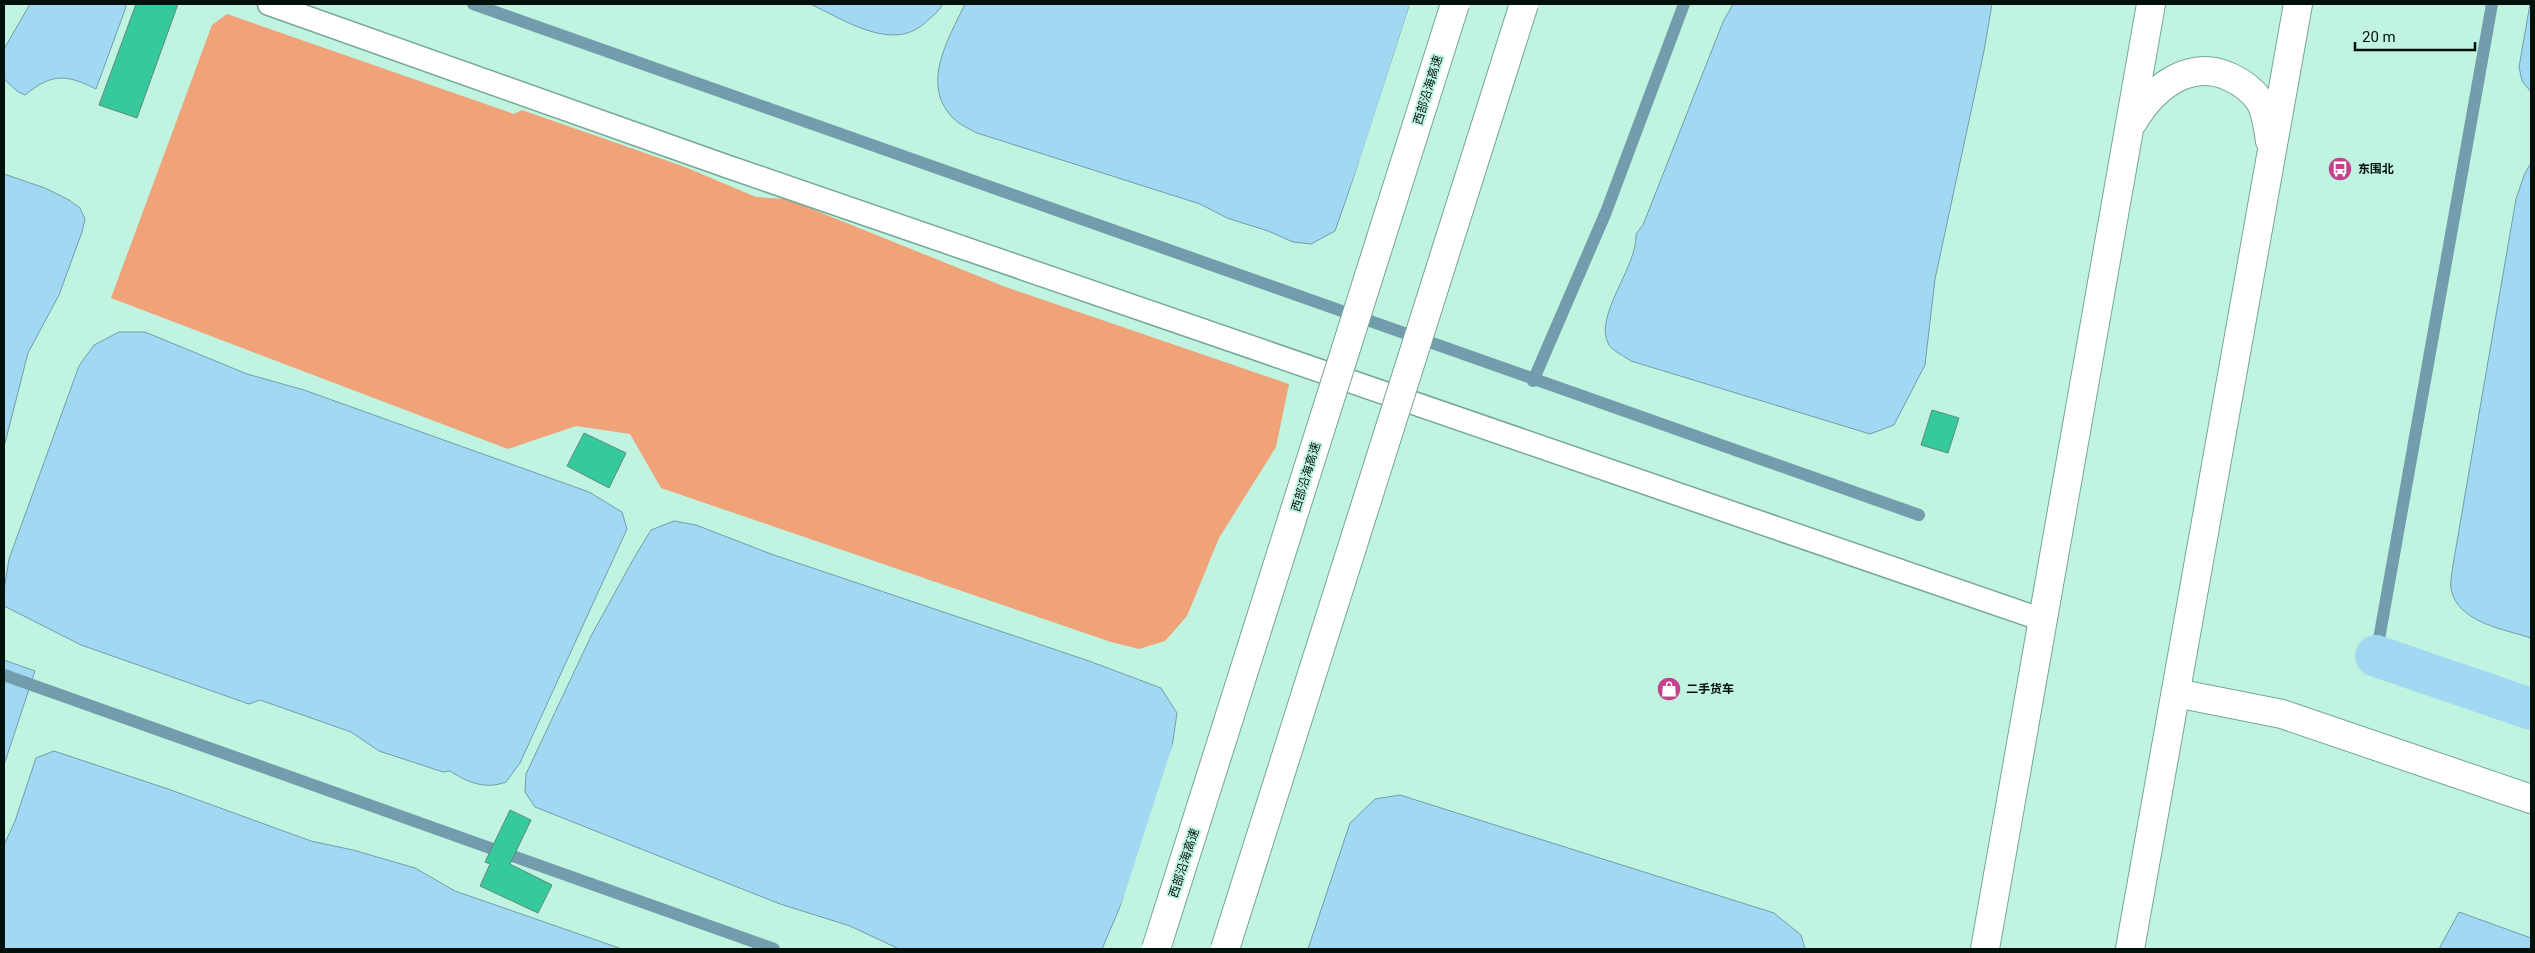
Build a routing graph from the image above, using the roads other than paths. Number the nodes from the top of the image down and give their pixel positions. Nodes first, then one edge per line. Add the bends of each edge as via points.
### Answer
1 (269, 4) edge
2 (1455, 4) edge
3 (1524, 4) edge
4 (2151, 4) edge
5 (2298, 4) edge
6 (2130, 128) junction
7 (2272, 155) junction
8 (2043, 620) junction
9 (2176, 693) junction
10 (2531, 799) edge
11 (1156, 949) edge
12 (1226, 949) edge
13 (1985, 949) edge
14 (2130, 949) edge

1 - 8 lane via 855,211
2 - 11 main road, 西部沿海高速, bridge
3 - 12 main road, bridge
4 - 6 main road
5 - 7 main road
6 - 7 main road via 2145,102 2168,82 2190,72 2216,70 2241,82 2260,101
6 - 8 main road
7 - 9 main road
8 - 13 main road
9 - 10 main road via 2282,714
9 - 14 main road

